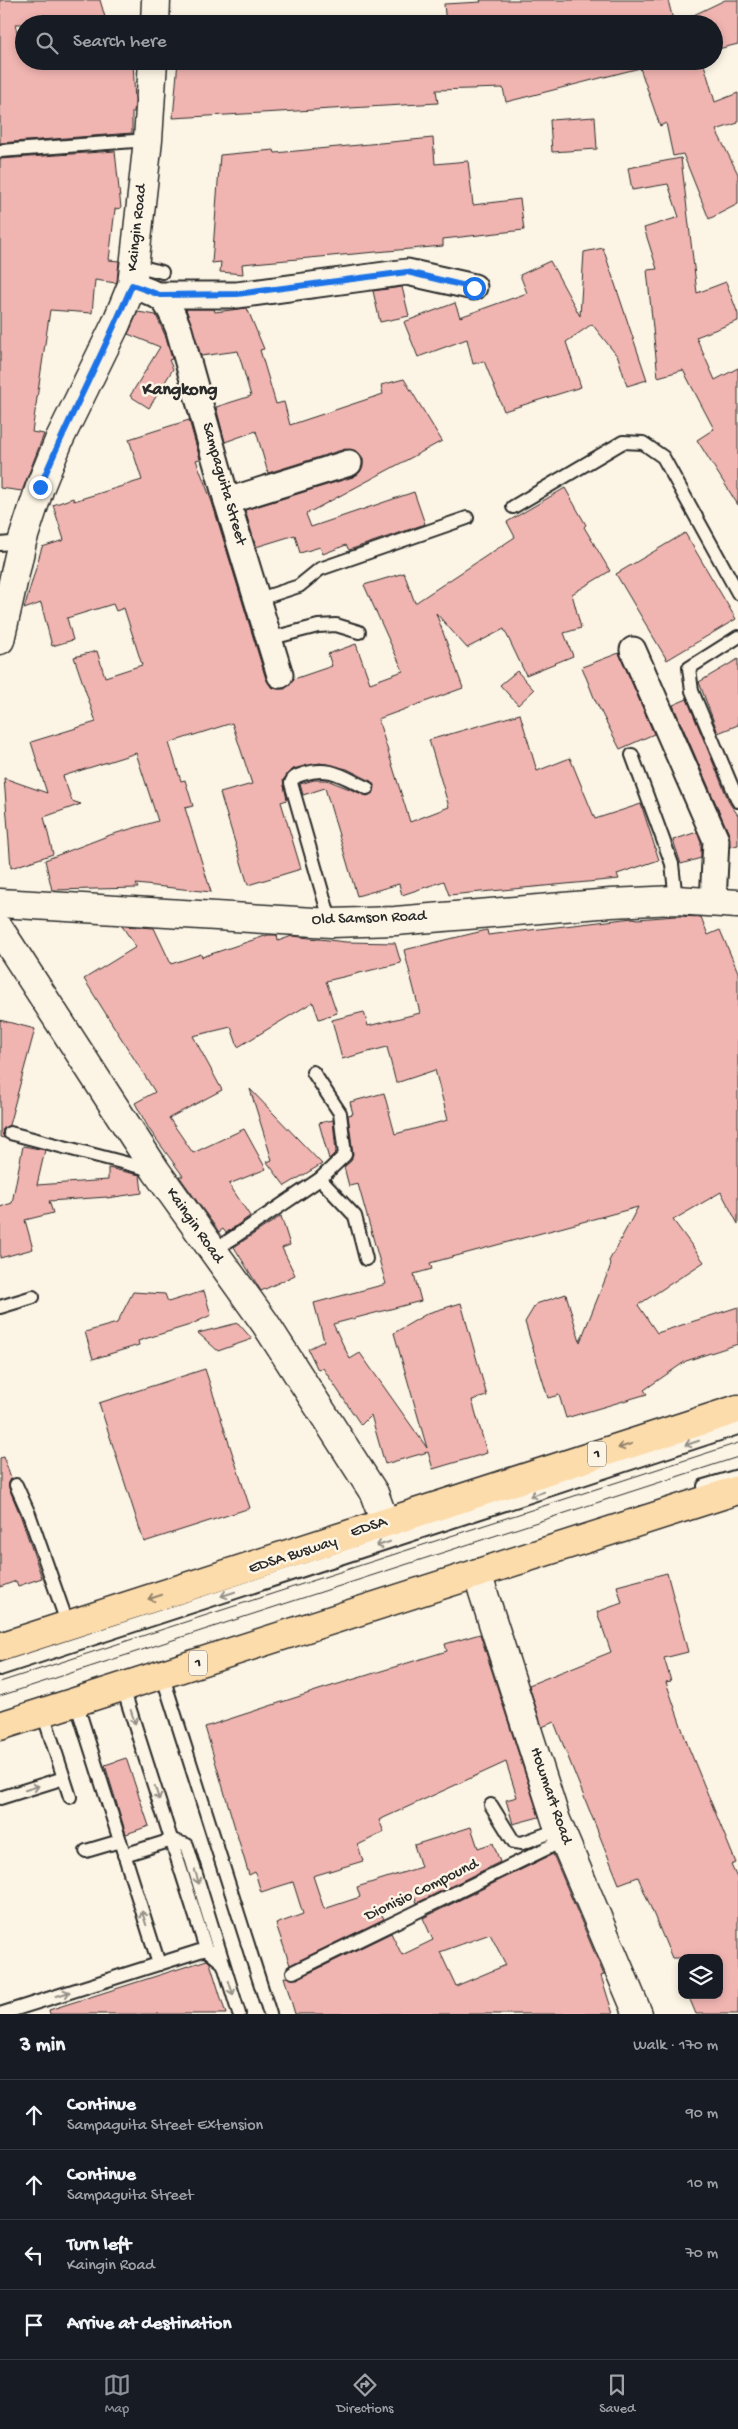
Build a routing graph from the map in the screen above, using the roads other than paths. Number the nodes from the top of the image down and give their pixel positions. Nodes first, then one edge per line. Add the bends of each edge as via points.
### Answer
1 (156, 0) edge
2 (155, 15) edge
3 (152, 70) edge
4 (148, 140) junction
5 (0, 151) edge
6 (133, 275) junction
7 (161, 284) junction
8 (474, 288) dead end
9 (350, 463) dead end
10 (227, 501) junction
11 (513, 507) dead end
12 (467, 518) dead end
13 (11, 543) edge
14 (738, 593) edge
15 (256, 600) junction
16 (359, 632) dead end
17 (0, 635) edge
18 (738, 637) edge
19 (268, 639) junction
20 (633, 650) dead end
21 (280, 674) dead end
22 (632, 755) dead end
23 (367, 788) dead end
24 (738, 801) edge
25 (676, 900) junction
26 (0, 902) edge
27 (726, 904) edge
28 (332, 923) junction
29 (0, 930) edge
30 (313, 1072) dead end
31 (10, 1133) dead end
32 (156, 1171) junction
33 (320, 1179) junction
34 (212, 1252) junction
35 (366, 1259) dead end
36 (33, 1297) dead end
37 (0, 1308) edge
38 (738, 1409) edge
39 (738, 1428) edge
40 (738, 1476) edge
41 (16, 1485) dead end
42 (738, 1490) edge
43 (691, 1491) dead end
44 (385, 1523) junction
45 (466, 1570) junction
46 (68, 1625) junction
47 (0, 1647) edge
48 (0, 1668) edge
49 (162, 1674) junction
50 (123, 1688) junction
51 (76, 1702) junction
52 (43, 1713) junction
53 (0, 1714) edge
54 (0, 1726) edge
55 (64, 1778) junction
56 (70, 1797) dead end
57 (0, 1798) edge
58 (491, 1805) dead end
59 (562, 1835) junction
60 (172, 1840) junction
61 (120, 1841) junction
62 (86, 1851) dead end
63 (124, 1855) junction
64 (206, 1949) junction
65 (223, 1963) junction
66 (159, 1964) junction
67 (293, 1972) dead end
68 (0, 2014) edge
69 (240, 2014) edge
70 (270, 2014) edge
71 (638, 2014) edge

1 - 2 street
3 - 4 street, Kaingin Road
4 - 5 lane
4 - 6 street, Kaingin Road
6 - 7 street
6 - 13 street, Kaingin Road via 116,324
7 - 8 street via 237,294 407,272
7 - 10 street, Sampaguita Street via 179,330
9 - 10 street
10 - 15 street, Sampaguita Street
11 - 14 lane via 623,442 643,443 663,457
12 - 15 lane via 320,570 299,586
13 - 17 street, Kaingin Road
15 - 19 street, Sampaguita Street
16 - 19 lane via 336,625 318,626
18 - 24 lane via 689,668 692,692
19 - 21 street, Sampaguita Street
20 - 27 street via 716,840
22 - 25 lane via 672,864
23 - 28 lane via 324,769 292,779
25 - 27 street, Old Samson Road
25 - 28 street, Old Samson Road
26 - 28 street, Old Samson Road
29 - 32 street, Kaingin Road
30 - 33 lane via 340,1113 345,1155
31 - 32 lane
32 - 34 street, Kaingin Road
33 - 34 lane
33 - 35 lane via 355,1216
34 - 44 street, Kaingin Road via 265,1323 370,1485
36 - 37 lane
38 -> 44 highway, EDSA / 1
39 -> 48 lane, EDSA Busway
40 - 43 lane
41 - 46 lane
42 - 45 highway, 1
44 -> 46 highway, EDSA / 1
45 - 49 highway, 1
45 - 53 lane
45 - 59 street, Howmart Road
46 - 47 highway, EDSA / 1
49 - 50 highway, 1
49 - 70 lane
50 - 51 highway, 1
50 -> 60 lane
51 - 52 highway, 1
51 - 61 lane
52 - 54 highway, 1
52 - 55 lane
55 - 56 lane
57 -> 55 lane
58 - 59 lane via 514,1842
59 - 67 lane, Dionisio Compound
59 - 71 street, Howmart Road
60 - 63 lane
60 - 64 lane
60 -> 65 lane via 187,1845
61 - 62 lane
61 - 63 lane
66 -> 63 lane
64 - 65 lane
64 - 66 lane
65 -> 69 lane
68 -> 66 lane

